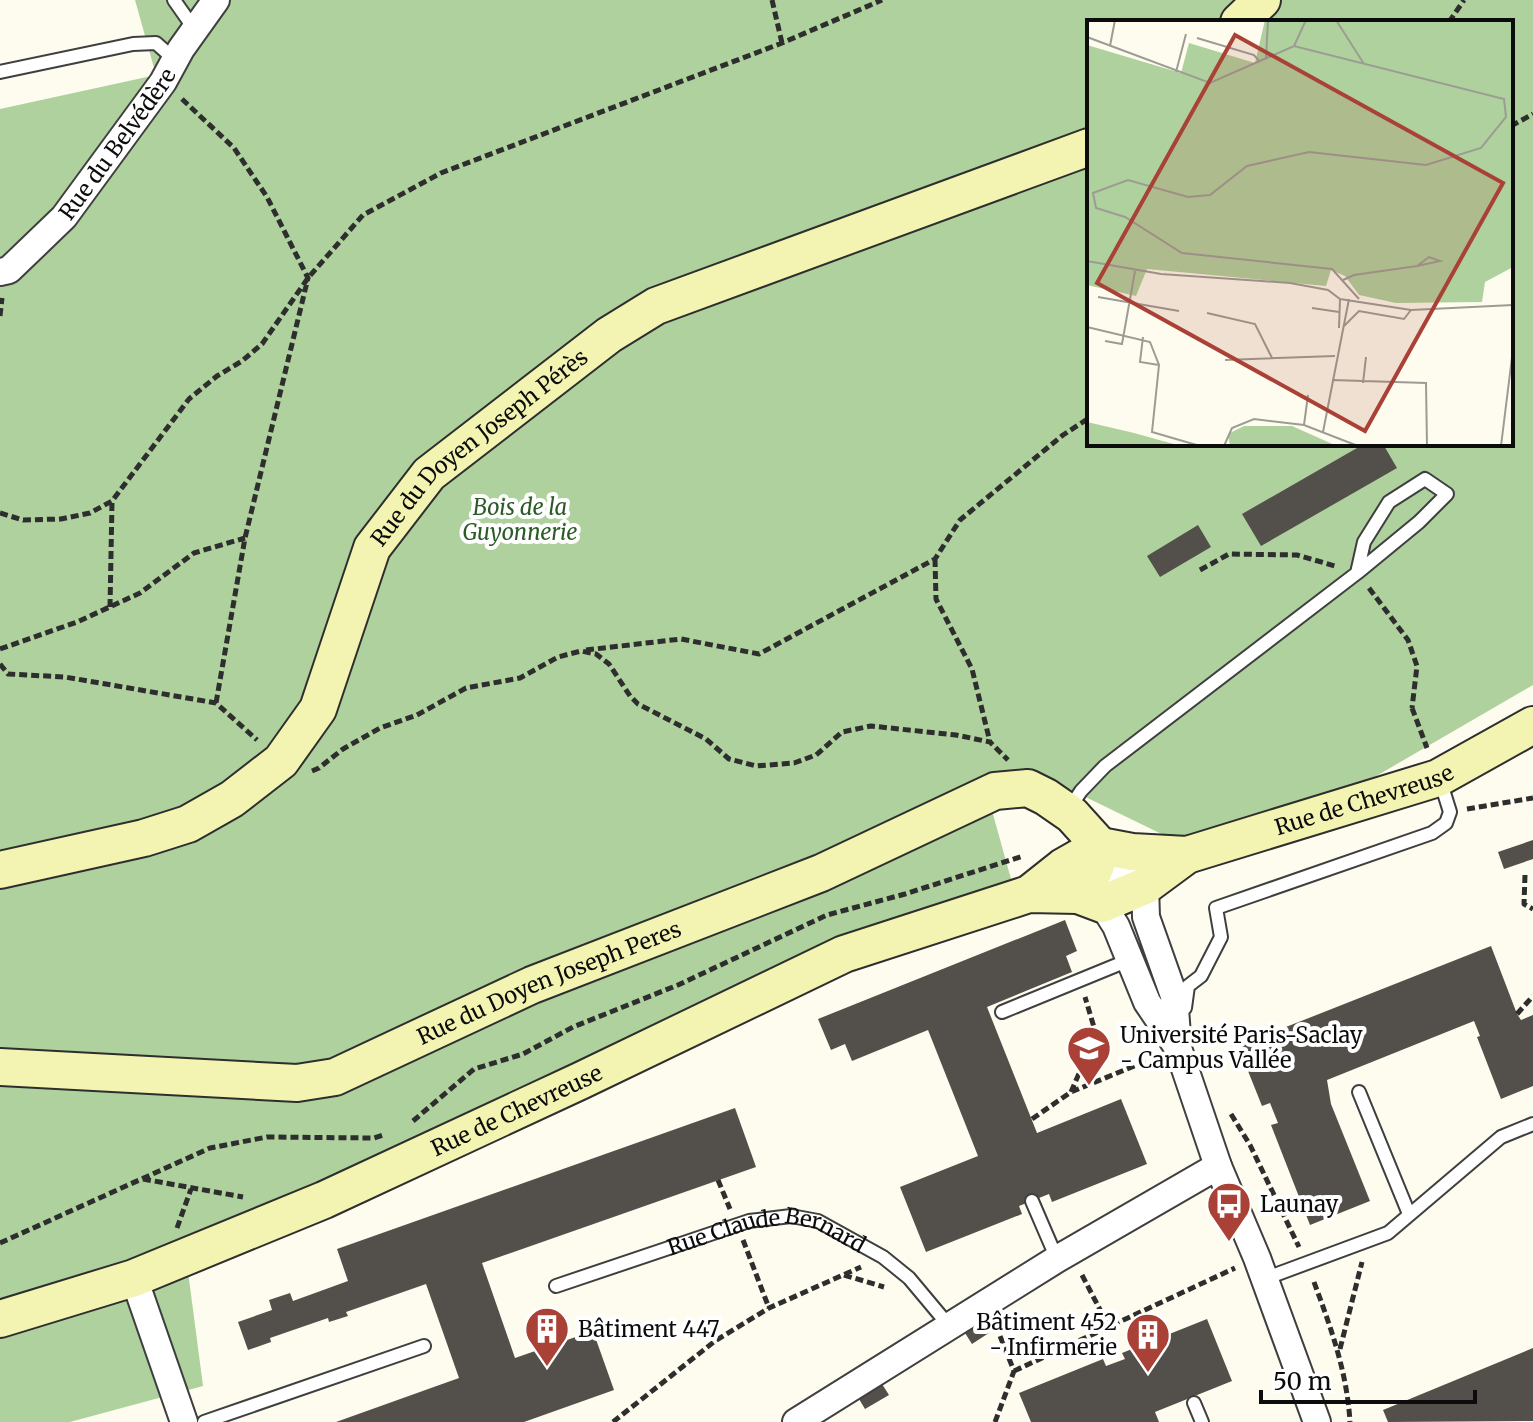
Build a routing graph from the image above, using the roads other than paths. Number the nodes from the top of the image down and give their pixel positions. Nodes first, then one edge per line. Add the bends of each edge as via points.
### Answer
1 (174, 0) edge
2 (216, 0) edge
3 (1262, 0) edge
4 (1241, 20) edge
5 (195, 30) junction
6 (169, 71) junction
7 (0, 72) edge
8 (1087, 148) edge
9 (0, 272) edge
10 (1357, 573) junction
11 (1533, 725) edge
12 (1438, 778) junction
13 (1085, 854) junction
14 (1187, 855) junction
15 (0, 870) edge
16 (1145, 886) junction
17 (1129, 960) junction
18 (1002, 1012) dead end
19 (1178, 1048) junction
20 (0, 1067) edge
21 (1359, 1092) dead end
22 (1533, 1124) edge
23 (1218, 1166) junction
24 (1032, 1201) dead end
25 (1409, 1214) junction
26 (1057, 1259) junction
27 (1254, 1272) junction
28 (134, 1278) junction
29 (556, 1286) dead end
30 (0, 1319) edge
31 (950, 1327) junction
32 (424, 1346) dead end
33 (1194, 1403) dead end
34 (184, 1422) edge
35 (204, 1422) edge
36 (796, 1422) edge
37 (1202, 1422) edge
38 (1317, 1422) edge

1 - 5 lane
2 - 5 street, Rue du Belvédère
3 - 4 street
5 - 6 street, Rue du Belvédère
6 - 7 lane via 156,43
6 - 9 street, Rue du Belvédère via 64,217 9,270
8 - 15 street, Rue du Doyen Joseph Pérès via 656,306 609,335 429,474 372,548 318,709 281,761 188,824
10 - 10 lane via 1419,522 1447,494 1425,479 1389,502 1364,542
10 - 13 lane via 1105,766 1081,791
11 - 12 street, Rue de Chevreuse
12 - 14 street, Rue de Chevreuse
12 - 19 lane via 1450,812 1446,823 1432,833 1216,908 1221,937 1201,976 1188,986
13 - 14 street, Rue de Chevreuse
13 - 16 street
13 - 17 street
13 - 20 street, Rue du Doyen Joseph Peres via 1028,788 995,791 821,873 532,985 335,1077 297,1083
13 - 28 street, Rue de Chevreuse via 1029,894 844,954 324,1200
14 - 16 street
16 - 19 street via 1146,917 1174,996
17 - 18 lane
17 - 19 street via 1147,1002
19 - 23 street
21 - 25 lane
22 - 25 lane via 1501,1137
23 - 26 street
23 - 27 street
24 - 26 lane
25 - 27 lane via 1370,1241
26 - 31 street
27 - 38 street
28 - 30 street, Rue de Chevreuse
28 - 34 street
29 - 31 lane, Rue Claude Bernard via 749,1221 791,1216 818,1221 883,1257 909,1278
31 - 36 street
32 - 35 lane
33 - 37 lane

